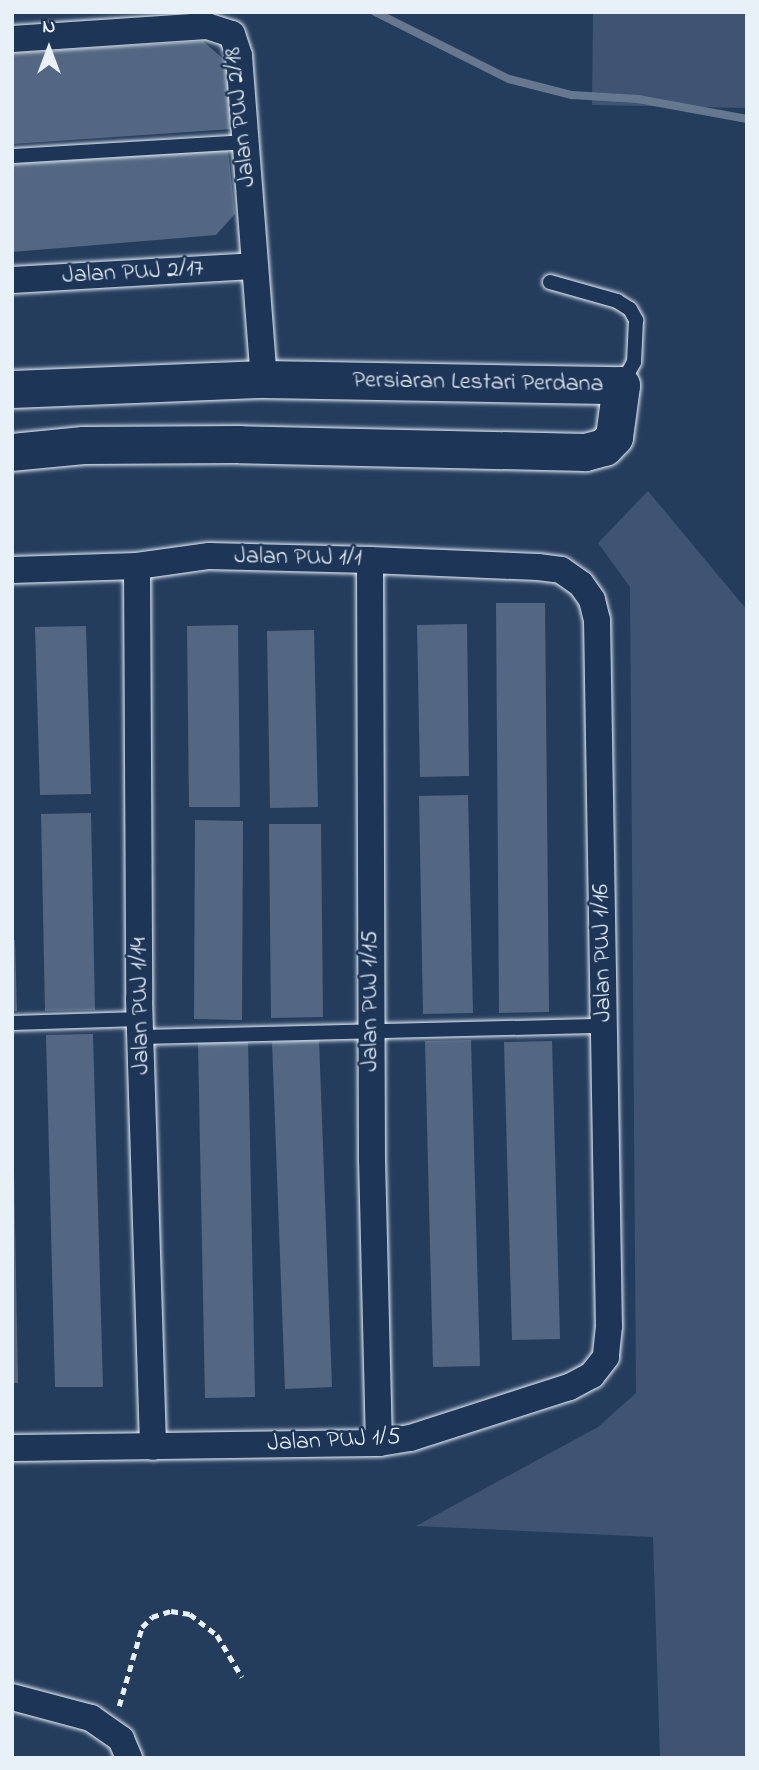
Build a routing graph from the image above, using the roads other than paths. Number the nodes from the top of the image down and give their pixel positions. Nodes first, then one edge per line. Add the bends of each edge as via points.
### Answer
1 (12, 39) edge
2 (245, 142) junction
3 (12, 156) edge
4 (253, 266) junction
5 (12, 280) edge
6 (550, 282) dead end
7 (264, 379) junction
8 (621, 385) junction
9 (12, 389) edge
10 (12, 452) edge
11 (370, 560) junction
12 (137, 566) junction
13 (12, 570) edge
14 (581, 584) joint
15 (12, 1023) edge
16 (604, 1026) junction
17 (140, 1028) junction
18 (371, 1032) junction
19 (609, 1326) joint
20 (379, 1443) junction
21 (153, 1447) junction
22 (12, 1448) edge
23 (12, 1697) edge
24 (125, 1748) edge

1 - 2 street, Jalan PUJ 2/18 via 221,29 237,43
2 - 3 lane
2 - 4 street, Jalan PUJ 2/18
4 - 5 street, Jalan PUJ 2/17
4 - 7 street, Jalan PUJ 2/18
6 - 8 lane via 617,300 630,309 636,320 634,362
7 - 8 main road, Persiaran Lestari Perdana
7 - 9 main road, Persiaran Lestari Perdana
8 - 10 main road, Persiaran Lestari Perdana via 614,437 604,447 585,452 239,443 83,445
11 - 12 street, Jalan PUJ 1/1 via 209,556
11 - 14 street, Jalan PUJ 1/1 via 538,567 561,570
11 - 18 street, Jalan PUJ 1/15
12 - 13 street, Jalan PUJ 1/1
12 - 17 street, Jalan PUJ 1/14
14 - 16 street, Jalan PUJ 1/16 via 592,600 597,620
15 - 17 lane
16 - 18 lane
16 - 19 street, Jalan PUJ 1/16
17 - 18 lane
17 - 21 street, Jalan PUJ 1/14
18 - 20 street, Jalan PUJ 1/15
19 - 20 street, Jalan PUJ 1/5 via 606,1357 592,1375 569,1387 410,1438
20 - 21 street, Jalan PUJ 1/5
21 - 22 street, Jalan PUJ 1/5
23 - 24 street via 91,1718

